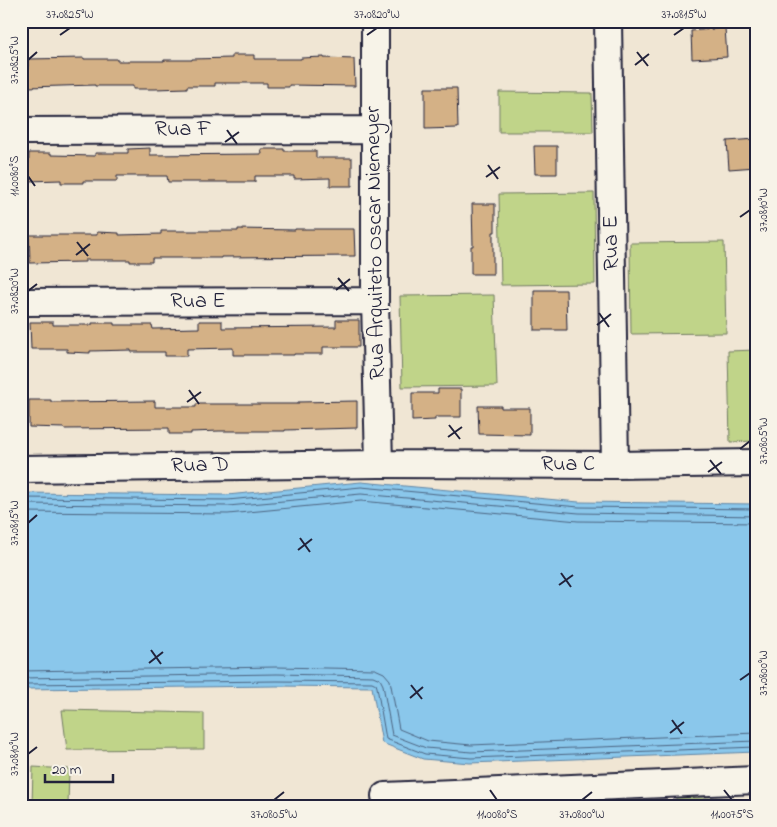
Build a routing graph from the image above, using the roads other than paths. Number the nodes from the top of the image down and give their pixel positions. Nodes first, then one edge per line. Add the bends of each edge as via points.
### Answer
1 (375, 21) edge
2 (608, 21) edge
3 (374, 130) junction
4 (21, 131) edge
5 (21, 302) edge
6 (375, 302) junction
7 (756, 463) edge
8 (379, 464) junction
9 (615, 465) junction
10 (21, 468) edge
11 (756, 780) edge
12 (385, 796) dead end

1 - 3 street, Rua Arquiteto Oscar Niemeyer
2 - 9 street, Rua E
3 - 4 street, Rua F
3 - 6 street, Rua Arquiteto Oscar Niemeyer
5 - 6 street, Rua E
6 - 8 street, Rua Arquiteto Oscar Niemeyer
7 - 9 street, Rua C
8 - 9 street, Rua C
8 - 10 street, Rua D
11 - 12 street

